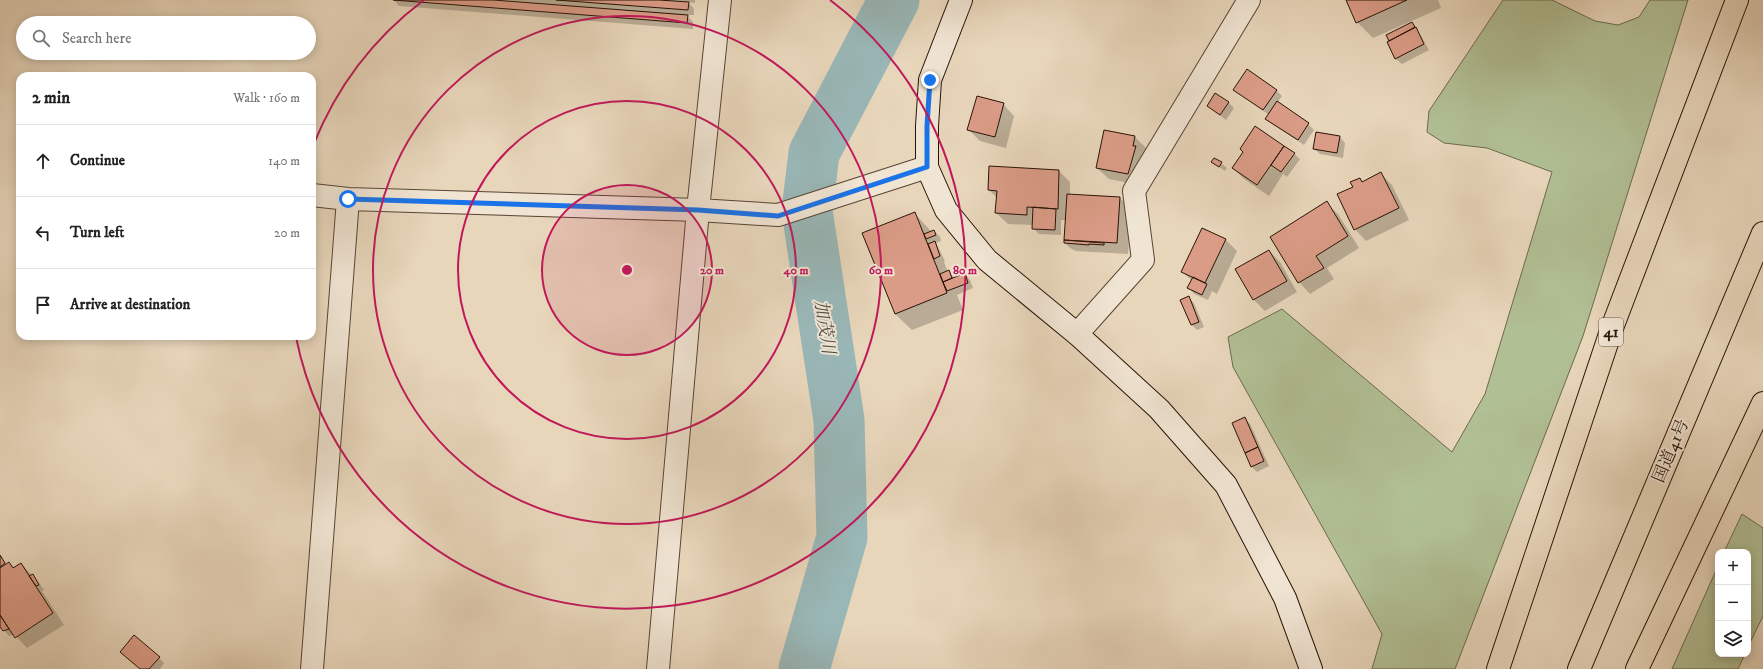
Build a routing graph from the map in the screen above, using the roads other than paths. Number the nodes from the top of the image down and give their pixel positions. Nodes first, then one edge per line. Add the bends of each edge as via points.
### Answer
1 (720, 0) edge
2 (961, 0) edge
3 (1249, 0) edge
4 (1737, 0) edge
5 (927, 167) junction
6 (316, 195) edge
7 (348, 199) junction
8 (698, 210) junction
9 (1763, 233) edge
10 (1763, 268) edge
11 (1077, 334) junction
12 (1763, 403) edge
13 (312, 669) edge
14 (658, 669) edge
15 (1311, 669) edge
16 (1498, 669) edge
17 (1579, 669) edge
18 (1595, 669) edge
19 (1637, 669) edge

1 - 8 street
2 - 5 street via 930,80
3 - 11 street via 1134,191 1143,260
4 - 16 highway, 41 via 1612,328
5 - 8 street via 778,216
5 - 11 street via 946,210 987,260
6 - 7 street
7 - 8 street
7 - 13 street
8 - 14 street
9 - 17 highway, 国道41号
10 - 18 highway, 国道41号
11 - 15 street via 1159,409 1226,485 1285,598
12 - 19 highway

